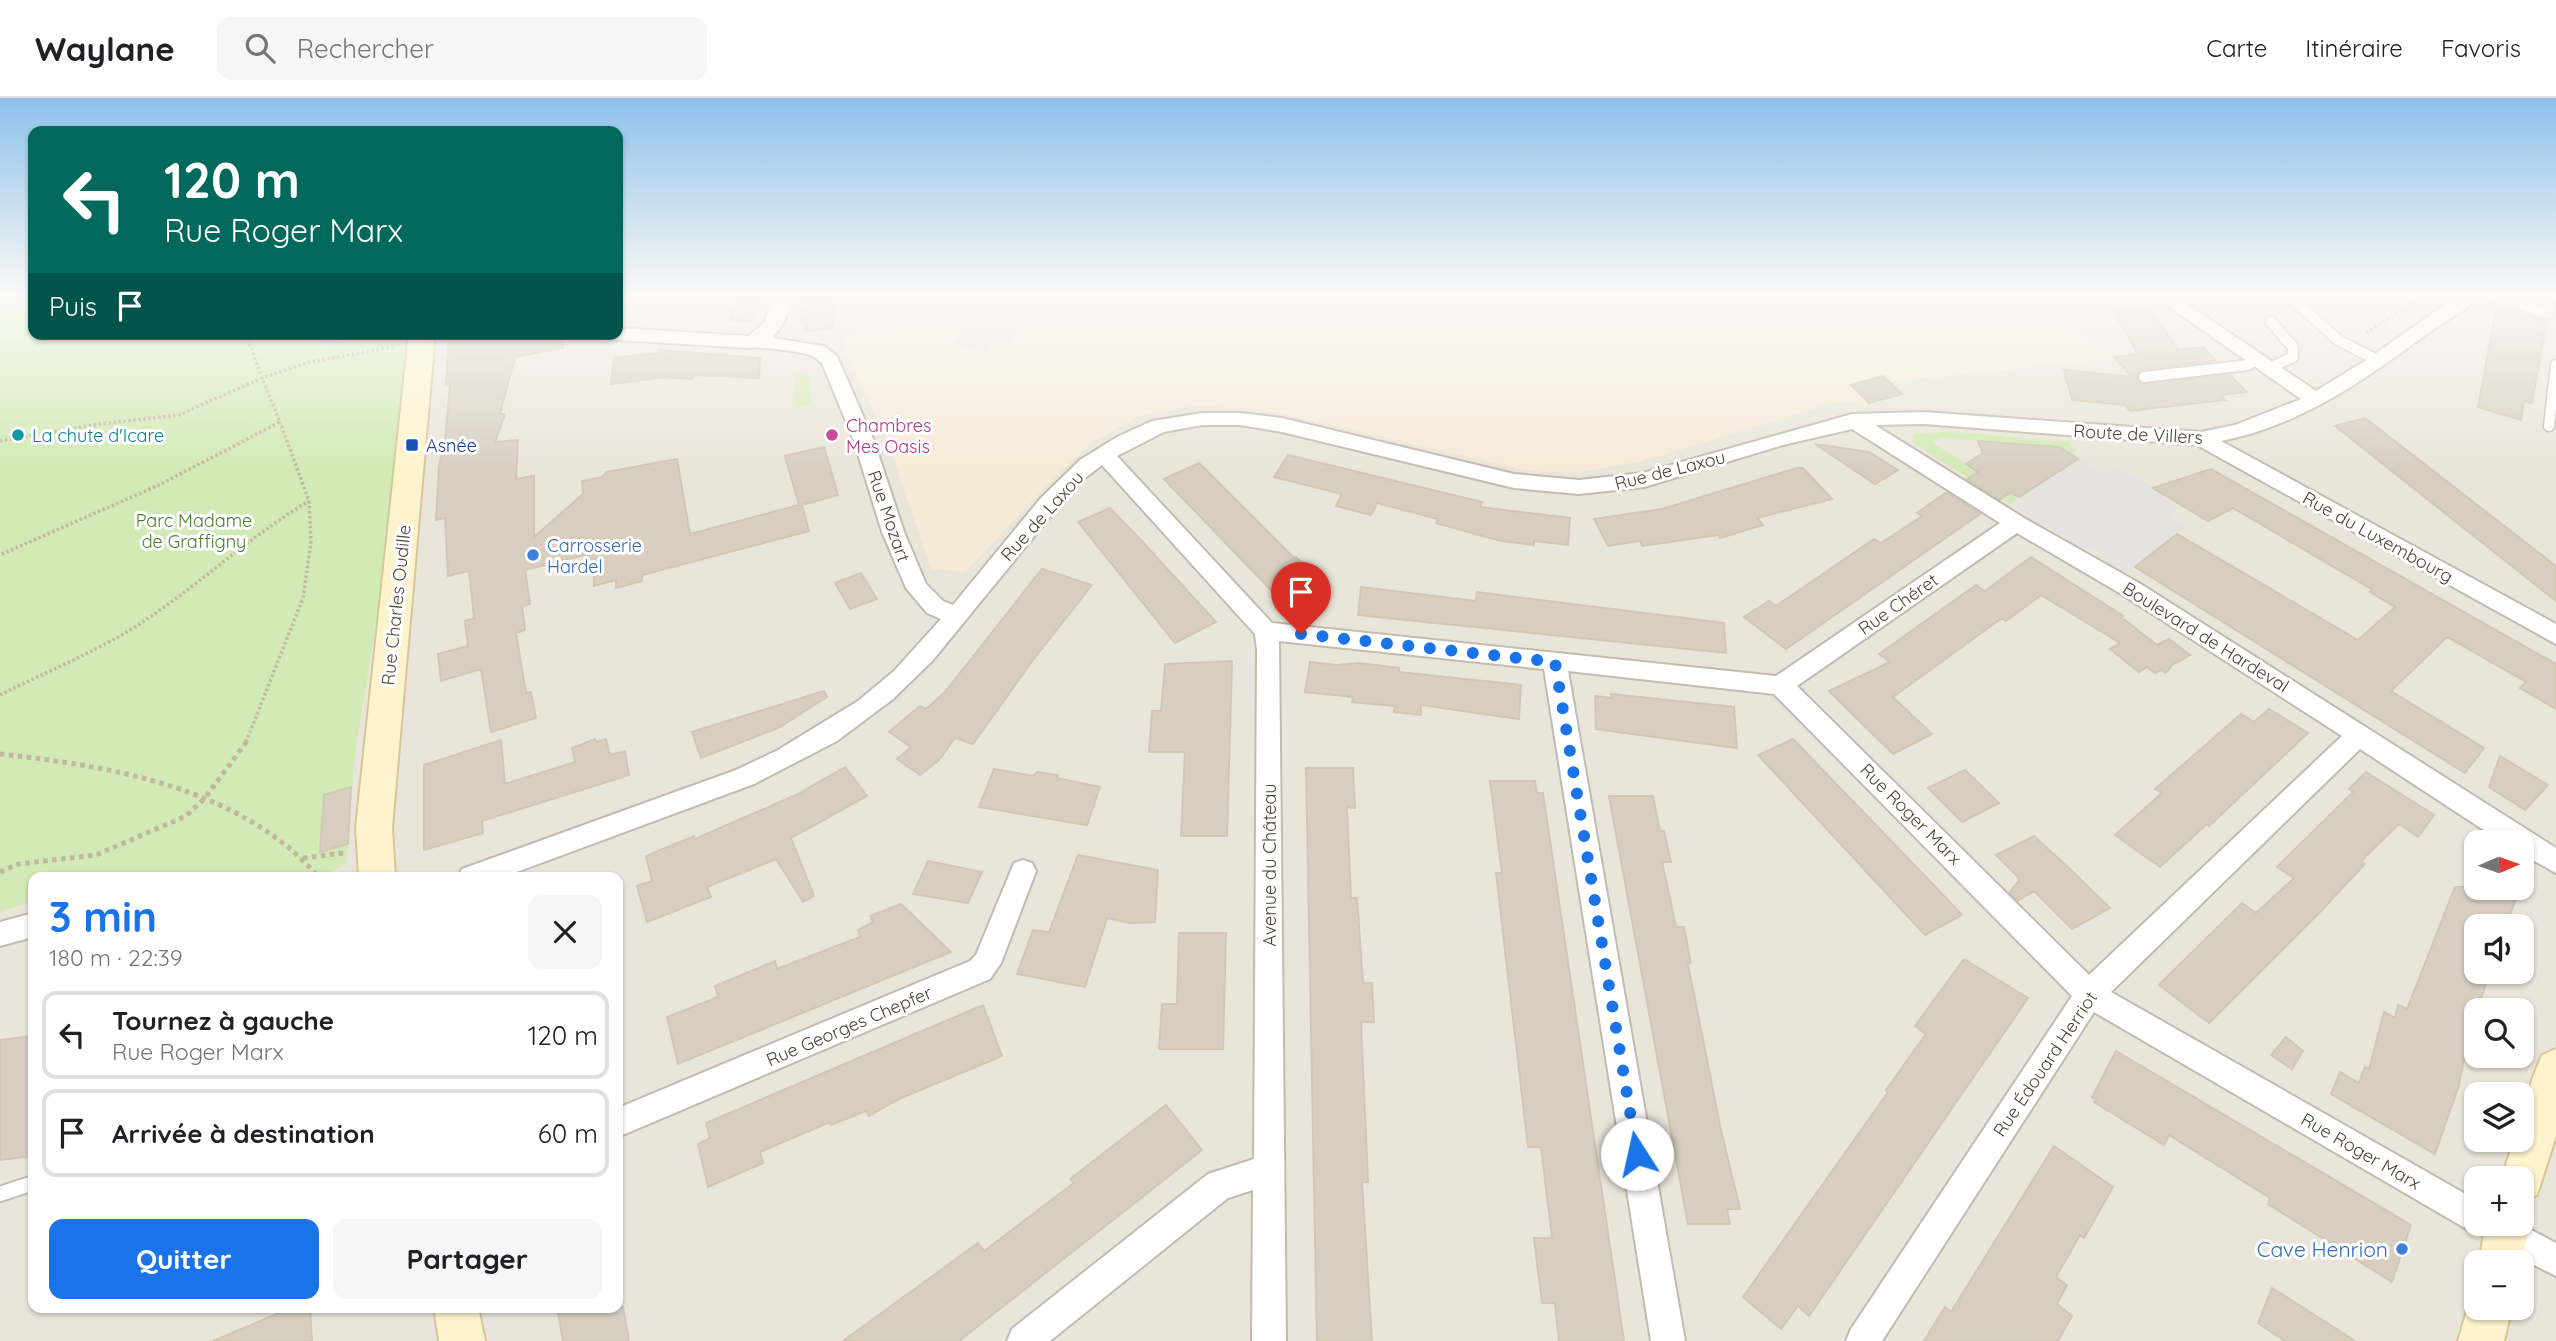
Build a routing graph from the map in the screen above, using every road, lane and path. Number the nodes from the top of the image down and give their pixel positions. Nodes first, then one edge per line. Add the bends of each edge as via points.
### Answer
1 (253, 354) edge
2 (348, 354) edge
3 (421, 354) edge
4 (825, 354) edge
5 (2248, 354) edge
6 (2293, 354) edge
7 (2365, 354) edge
8 (2386, 354) edge
9 (2377, 360) junction
10 (2263, 364) junction
11 (2556, 365) edge
12 (2144, 377) dead end
13 (262, 378) junction
14 (2316, 400) junction
15 (1852, 420) junction
16 (281, 422) junction
17 (2549, 426) dead end
18 (2201, 439) junction
19 (0, 441) edge
20 (1103, 454) junction
21 (309, 501) junction
22 (2016, 523) junction
23 (0, 555) edge
24 (956, 616) junction
25 (1266, 631) junction
26 (2556, 635) edge
27 (1555, 662) junction
28 (1780, 686) junction
29 (0, 695) edge
30 (2360, 735) junction
31 (0, 754) edge
32 (205, 798) junction
33 (303, 858) junction
34 (2556, 862) edge
35 (376, 864) edge
36 (1023, 871) dead end
37 (0, 872) edge
38 (315, 872) edge
39 (485, 872) edge
40 (28, 926) edge
41 (0, 934) edge
42 (2089, 994) junction
43 (2556, 1068) edge
44 (623, 1121) edge
45 (2526, 1166) edge
46 (1269, 1170) junction
47 (28, 1184) edge
48 (0, 1194) edge
49 (2464, 1214) edge
50 (2504, 1236) edge
51 (2556, 1260) edge
52 (457, 1313) edge
53 (2487, 1320) edge
54 (462, 1341) edge
55 (1024, 1341) edge
56 (1269, 1341) edge
57 (1668, 1341) edge
58 (1863, 1341) edge
59 (2481, 1341) edge

1 - 13 path
2 - 13 path via 284,368
3 - 35 street, Rue Charles Oudille via 374,827
4 - 24 street, Rue Mozart via 864,441 893,532 917,588 935,607
5 - 10 street
6 - 10 lane
7 - 9 lane
8 - 9 street, Route de Villers
9 - 14 street, Route de Villers
10 - 12 lane
10 - 14 street
11 - 17 lane
13 - 16 path
13 - 19 path via 179,415
14 - 18 street, Route de Villers via 2254,429
15 - 18 street, Route de Villers via 1924,418
15 - 20 street, Rue de Laxou via 1653,478 1589,487 1534,485 1240,419 1159,426
15 - 22 street, Boulevard de Hardeval
16 - 21 path
16 - 23 path via 159,485
18 - 26 street, Rue du Luxembourg
20 - 24 street, Rue de Laxou via 1069,480
20 - 25 street
21 - 29 path via 133,628
21 - 32 path via 311,542 303,598 247,741
22 - 28 street, Rue Chéret
22 - 30 street, Boulevard de Hardeval via 2131,589
24 - 39 street, Rue de Laxou via 901,678 857,715 805,748 745,777
25 - 27 street
25 - 46 street, Avenue du Château
27 - 28 street
27 - 57 street
28 - 42 street, Rue Roger Marx
30 - 34 street, Boulevard de Hardeval
30 - 42 street, Rue Édouard Herriot
31 - 32 path via 112,771
32 - 33 path via 274,836
32 - 37 path via 186,816 96,855 18,864
33 - 35 path
33 - 38 path
36 - 44 street, Rue Georges Chepfer via 987,963 980,970
40 - 41 street
42 - 49 street, Rue Roger Marx
42 - 58 street, Rue Édouard Herriot
43 - 45 street
46 - 55 street via 1219,1185
46 - 56 street, Avenue du Château
47 - 48 lane
50 - 51 street, Rue Roger Marx
52 - 54 street
53 - 59 street

